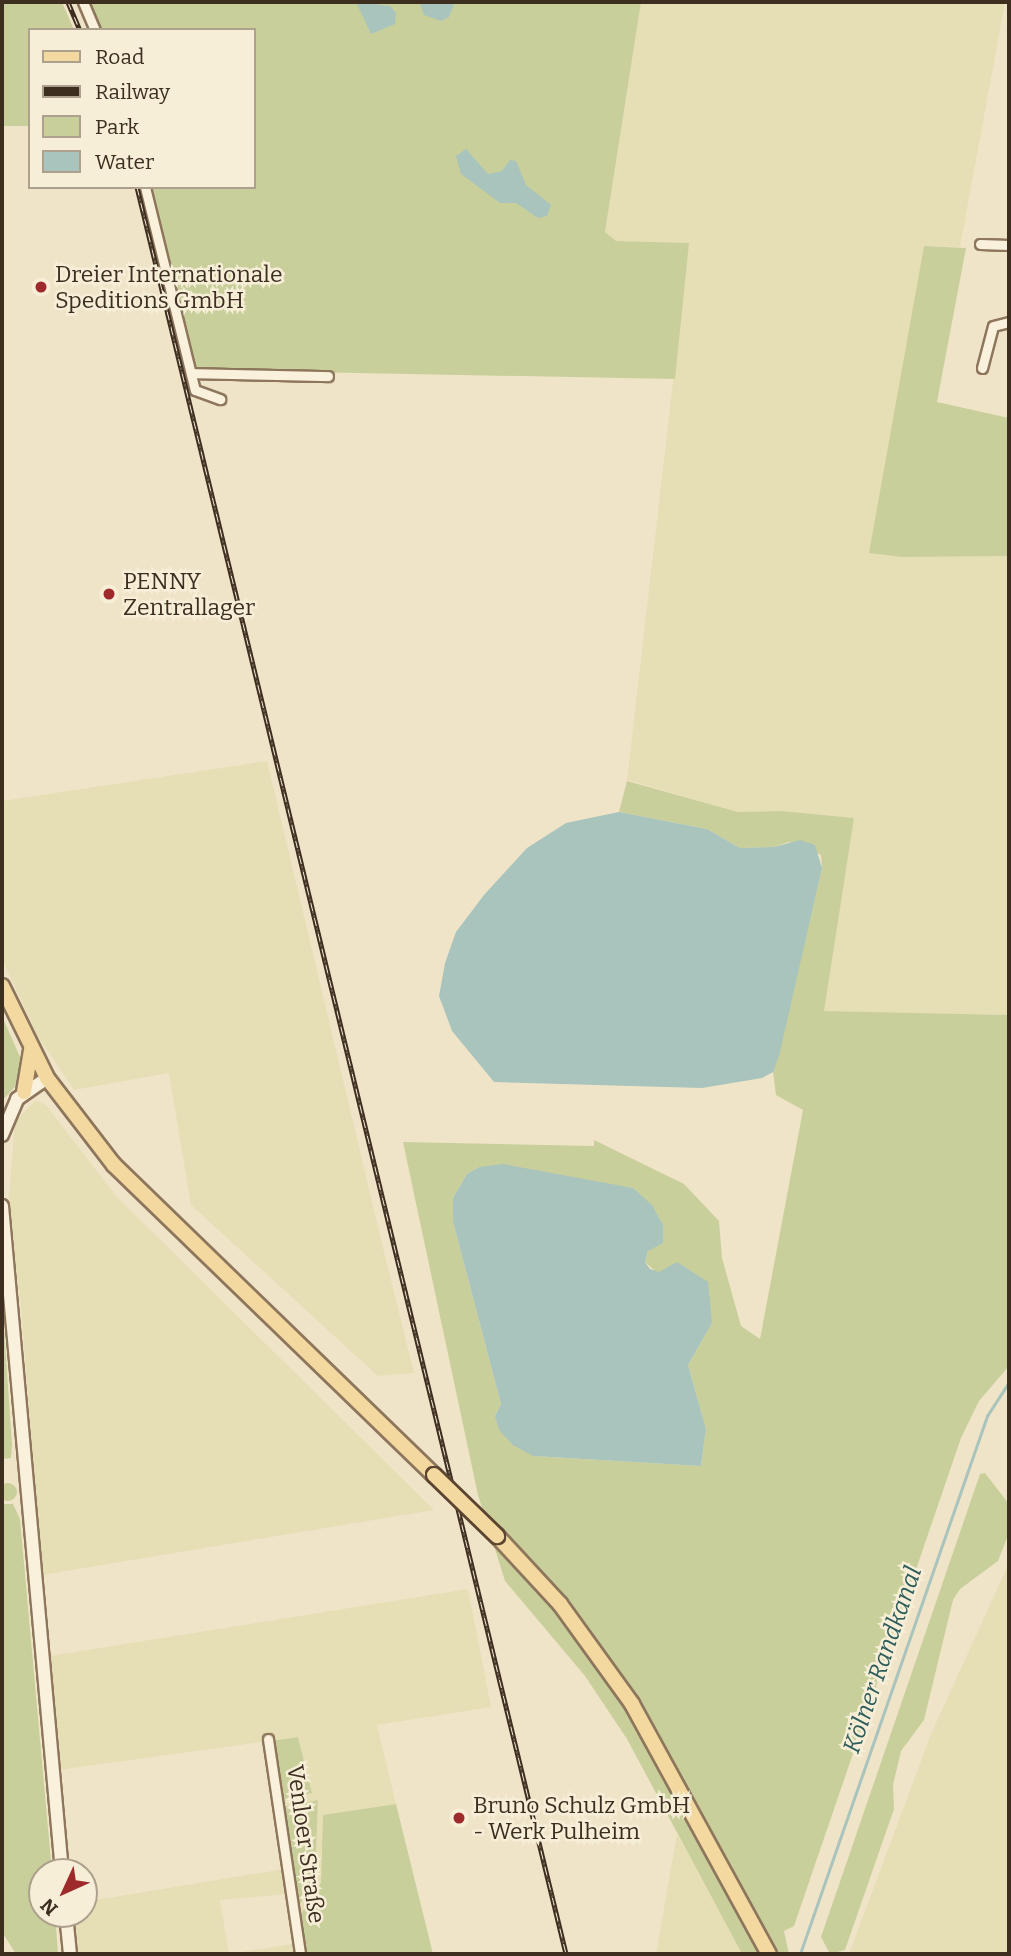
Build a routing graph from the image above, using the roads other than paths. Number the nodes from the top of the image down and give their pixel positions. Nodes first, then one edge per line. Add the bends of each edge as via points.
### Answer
1 (83, 2) edge
2 (93, 28) edge
3 (145, 189) edge
4 (980, 244) dead end
5 (1009, 245) edge
6 (1009, 322) edge
7 (982, 368) dead end
8 (191, 373) junction
9 (328, 376) dead end
10 (220, 399) dead end
11 (2, 986) edge
12 (30, 1050) junction
13 (47, 1078) junction
14 (24, 1092) junction
15 (2, 1135) edge
16 (2, 1206) edge
17 (268, 1740) dead end
18 (61, 1858) edge
19 (67, 1928) edge
20 (70, 1954) edge
21 (300, 1954) edge
22 (769, 1954) edge

1 - 2 street
3 - 8 street
4 - 5 street
6 - 7 street via 992,326
8 - 9 street
8 - 10 street via 195,390
11 - 12 main road
12 - 13 main road
12 - 14 main road
13 - 14 main road
13 - 22 main road, bridge via 114,1165 497,1536 593,1646 688,1803
14 - 15 main road via 7,1114
16 - 18 main road
17 - 21 street, Venloer Straße
19 - 20 main road

